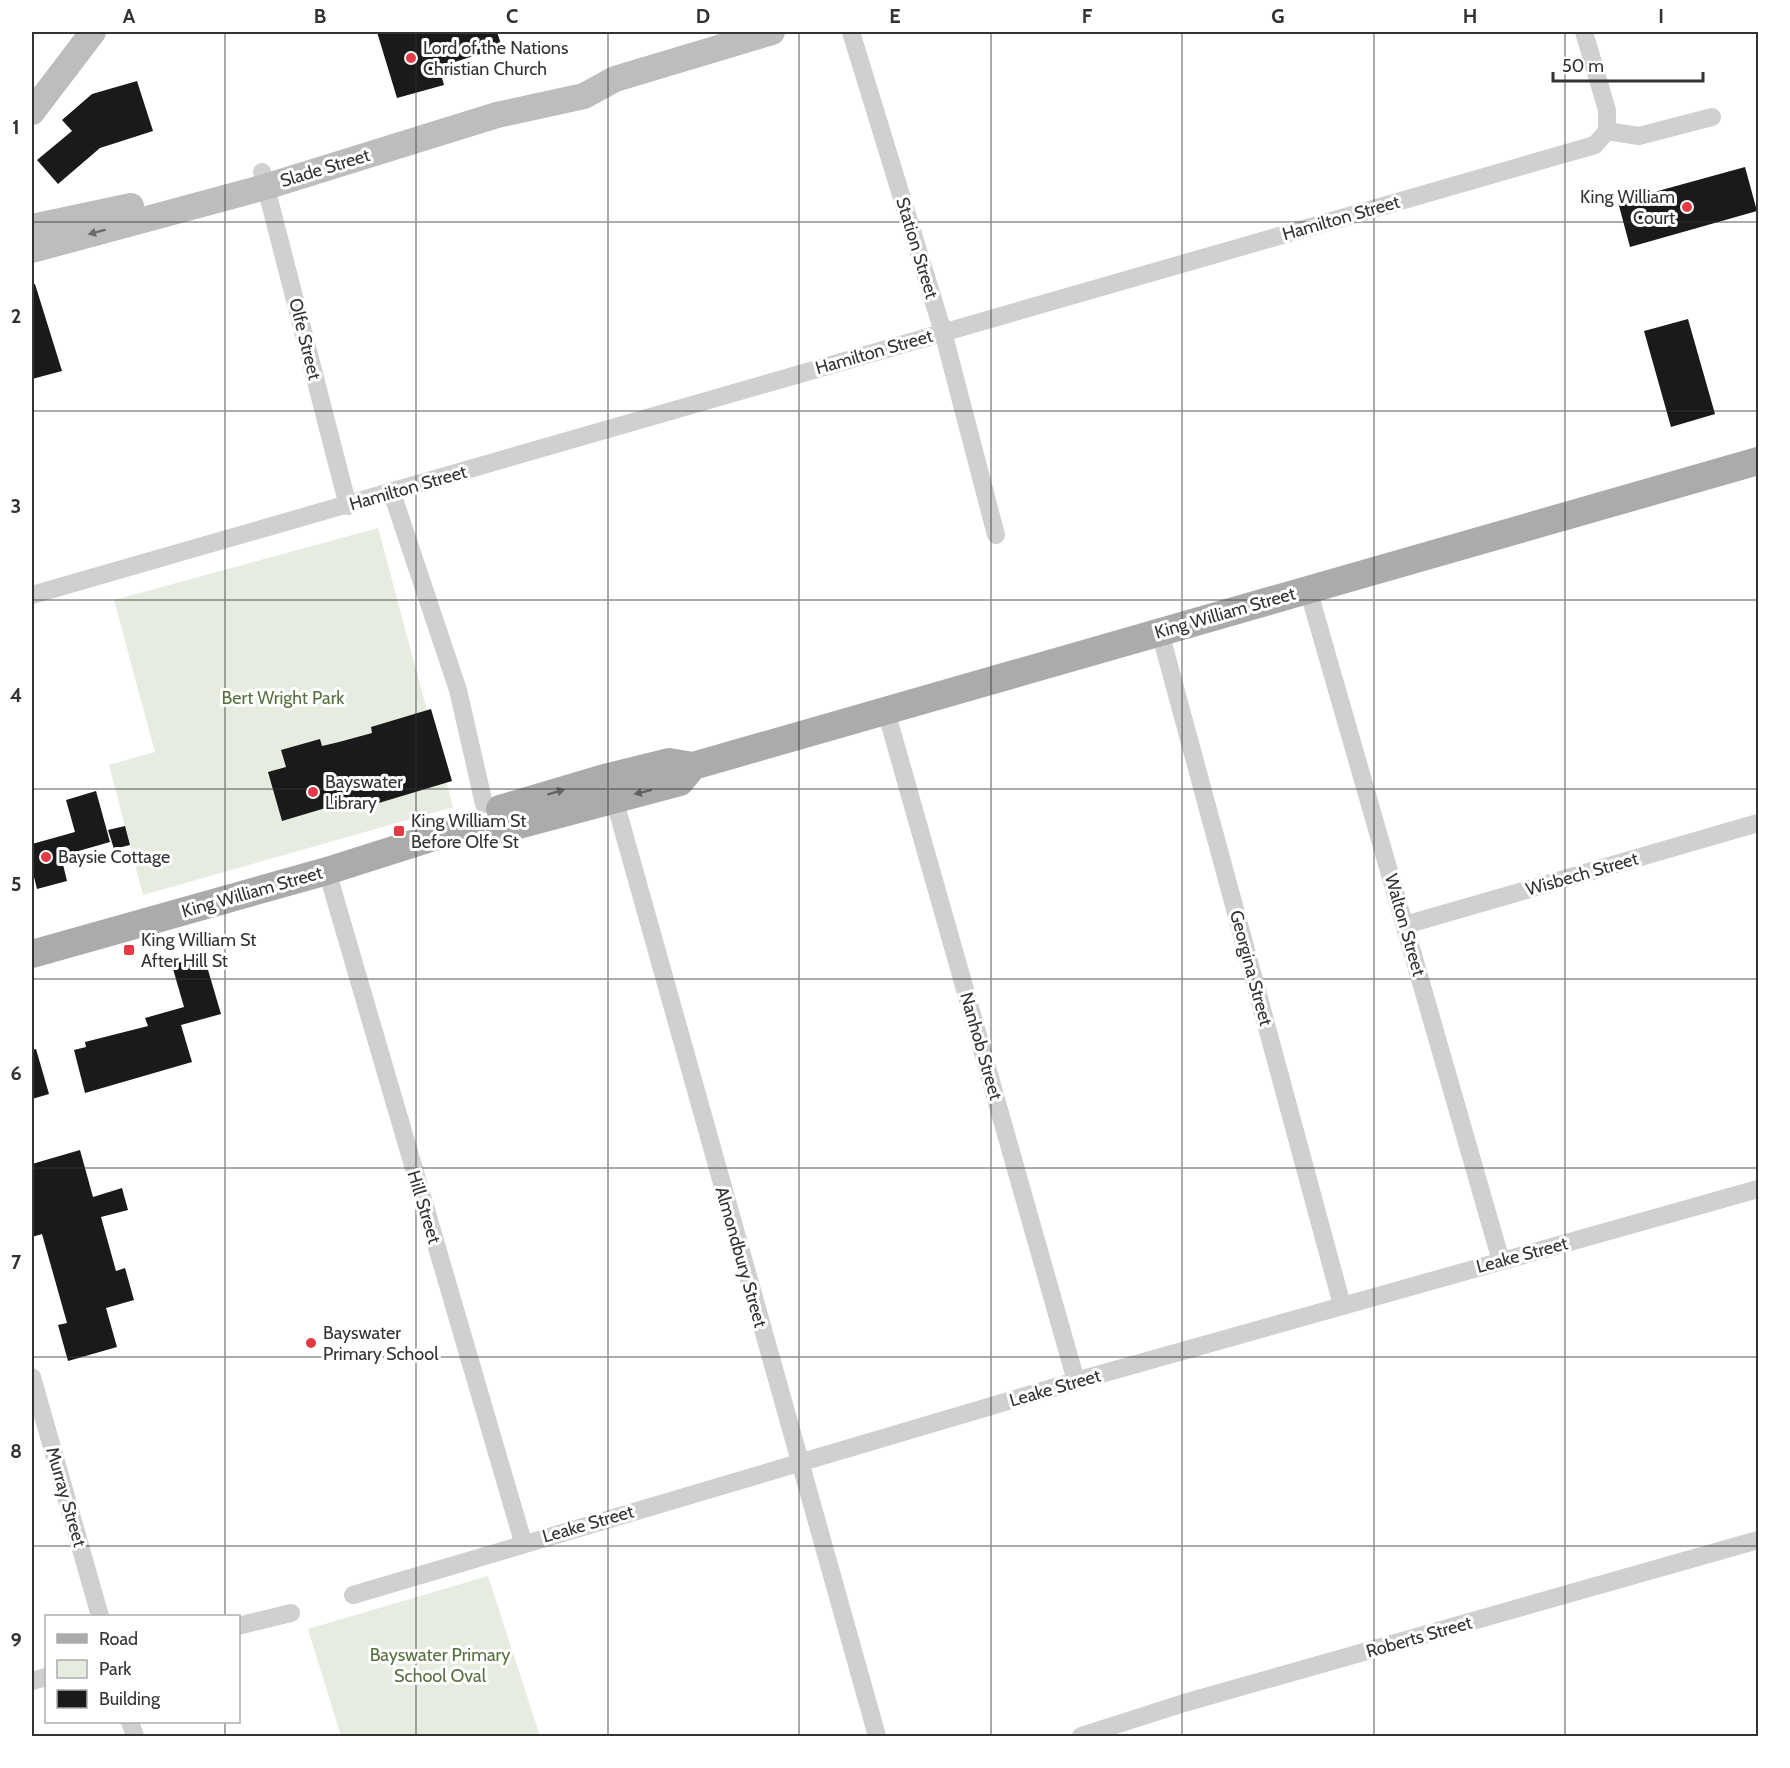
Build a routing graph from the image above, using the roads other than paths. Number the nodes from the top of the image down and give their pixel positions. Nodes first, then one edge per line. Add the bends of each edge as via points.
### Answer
1 (93, 32) edge
2 (772, 32) edge
3 (851, 32) edge
4 (1584, 32) edge
5 (32, 112) edge
6 (1712, 117) dead end
7 (1607, 130) junction
8 (264, 179) junction
9 (32, 227) edge
10 (32, 250) edge
11 (943, 332) junction
12 (1758, 461) edge
13 (392, 493) junction
14 (348, 506) junction
15 (996, 535) dead end
16 (1308, 589) junction
17 (32, 595) edge
18 (1160, 632) junction
19 (886, 711) junction
20 (611, 788) junction
21 (489, 817) junction
22 (1758, 823) edge
23 (327, 871) junction
24 (1404, 925) junction
25 (32, 954) edge
26 (1758, 1190) edge
27 (1501, 1261) junction
28 (1342, 1305) junction
29 (32, 1377) edge
30 (1076, 1381) junction
31 (799, 1464) junction
32 (1758, 1540) edge
33 (523, 1542) junction
34 (353, 1595) dead end
35 (291, 1613) dead end
36 (99, 1615) edge
37 (240, 1626) edge
38 (877, 1737) edge
39 (1081, 1737) edge

1 - 5 street
2 - 8 street, Slade Street via 615,79 581,80 444,116
3 - 11 street, Station Street
4 - 7 street via 1607,111
6 - 7 street via 1639,136
7 - 11 street, Hamilton Street via 1595,144
8 - 9 street, Slade Street
8 -> 10 street, Slade Street
8 - 14 street, Olfe Street
11 - 13 street, Hamilton Street
11 - 15 street, Station Street
12 - 16 main road, King William Street
13 - 14 street, Hamilton Street
13 - 21 street via 458,690
14 - 17 street, Hamilton Street
16 - 18 main road, King William Street
16 - 24 street, Walton Street
18 - 19 main road, King William Street
18 - 28 street, Georgina Street
19 - 20 main road, King William Street via 693,766 669,762
19 - 30 street, Nanhob Street
20 - 21 main road, King William Street
20 - 31 street, Almondbury Street
21 - 23 main road, King William Street
22 - 24 street, Wisbech Street
23 - 25 main road, King William Street
23 - 33 street, Hill Street
24 - 27 street, Walton Street
26 - 27 street, Leake Street
27 - 28 street, Leake Street
28 - 30 street, Leake Street
29 - 36 street, Murray Street
30 - 31 street, Leake Street
31 - 33 street, Leake Street
31 - 38 street, Almondbury Street
32 - 39 street, Roberts Street via 1184,1703
33 - 34 street, Leake Street
35 - 37 street

